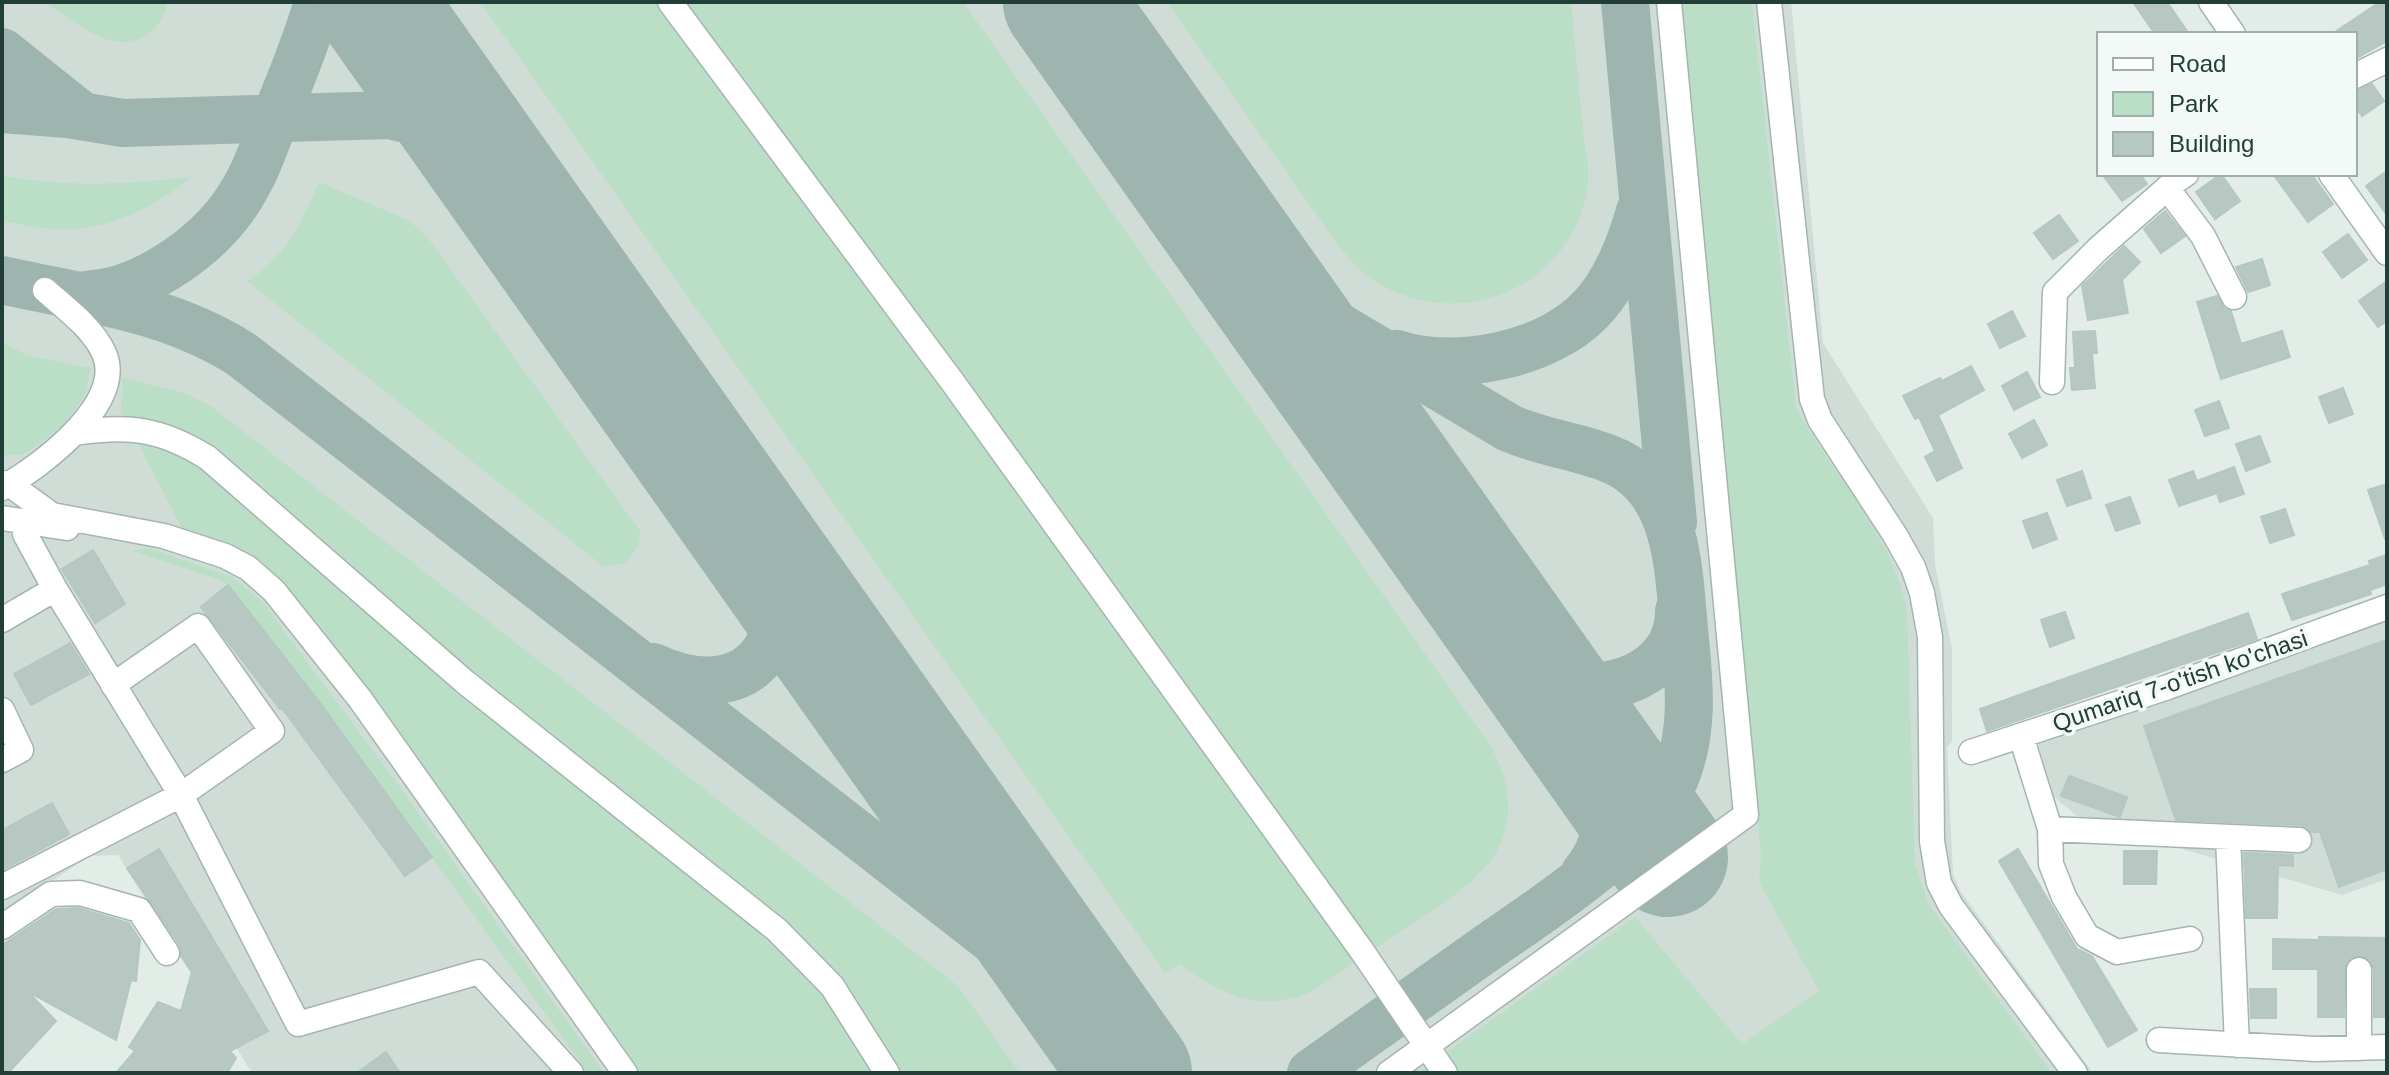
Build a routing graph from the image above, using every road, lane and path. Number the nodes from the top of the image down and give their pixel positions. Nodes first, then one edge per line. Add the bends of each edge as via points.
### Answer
1 (670, 2) edge
2 (1669, 2) edge
3 (1759, 2) edge
4 (1769, 2) edge
5 (2211, 2) edge
6 (2232, 32) edge
7 (2387, 60) edge
8 (2357, 75) edge
9 (2332, 176) edge
10 (2177, 181) edge
11 (2387, 253) edge
12 (45, 290) dead end
13 (2234, 297) dead end
14 (2052, 382) dead end
15 (74, 433) junction
16 (4, 485) edge
17 (2, 518) edge
18 (27, 522) junction
19 (55, 589) junction
20 (2387, 607) edge
21 (2, 620) edge
22 (113, 685) junction
23 (2, 710) edge
24 (2021, 736) junction
25 (1971, 752) dead end
26 (2, 760) edge
27 (181, 795) junction
28 (2050, 829) junction
29 (2228, 837) junction
30 (2299, 840) dead end
31 (2, 887) edge
32 (2, 927) edge
33 (2190, 939) dead end
34 (167, 953) dead end
35 (2359, 970) dead end
36 (2159, 1040) dead end
37 (2237, 1045) junction
38 (1426, 1047) junction
39 (2387, 1047) edge
40 (2359, 1048) junction
41 (571, 1073) edge
42 (612, 1073) edge
43 (625, 1073) edge
44 (887, 1073) edge
45 (1389, 1073) edge
46 (1445, 1073) edge
47 (2061, 1073) edge
48 (2075, 1073) edge

1 - 38 street via 954,384
2 - 38 street via 1746,815
3 - 47 street via 1802,401 1887,540 1917,606 1926,878 1941,910
4 - 48 street via 1812,399 1827,432 1895,535 1924,602 1936,875 1951,906
5 - 6 street
7 - 8 street
9 - 11 street
10 - 13 street
10 - 14 street via 2055,292
12 - 15 street via 96,338 106,356 109,374 99,399
15 - 16 street
15 - 44 street via 152,431 208,458 465,682 777,930 832,986
16 - 43 street via 52,515 164,536 225,556 274,591 351,687
17 - 18 street
18 - 19 street via 25,534
18 - 42 street via 162,544 220,564 260,591 326,671
19 - 21 street
19 - 22 street
20 - 24 street, Qumariq 7-o'tish ko'chasi
22 - 27 street
22 - 27 street via 198,626 272,731
23 - 26 street via 21,750
24 - 25 street, Qumariq 7-o'tish ko'chasi
24 - 28 street
27 - 31 street
27 - 41 street via 298,1024 479,972
28 - 29 street
28 - 33 street via 2051,864 2087,936 2117,952
29 - 30 street
29 - 37 street
32 - 34 street via 51,894 80,893 139,910
35 - 40 street
36 - 37 street
37 - 40 street
38 - 45 street
38 - 46 street
39 - 40 street

